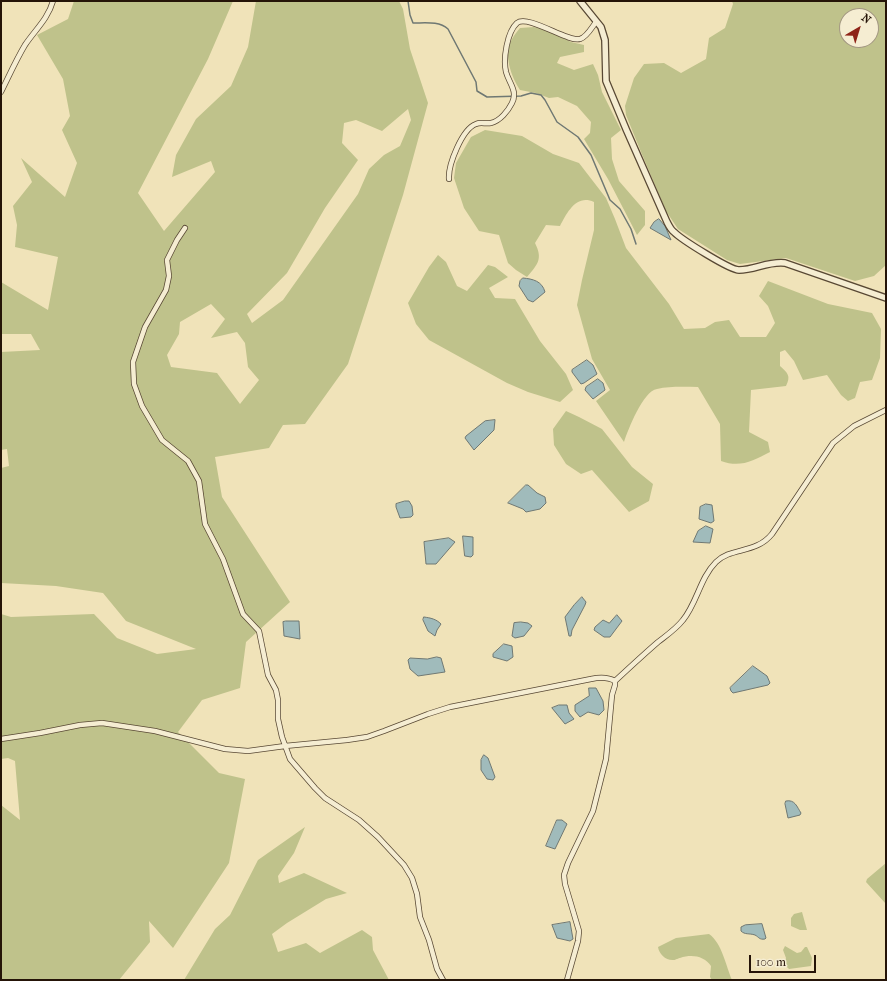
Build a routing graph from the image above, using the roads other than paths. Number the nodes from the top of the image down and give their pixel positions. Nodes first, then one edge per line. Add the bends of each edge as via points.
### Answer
1 (53, 1) edge
2 (580, 1) edge
3 (596, 22) junction
4 (1, 92) edge
5 (449, 179) dead end
6 (185, 228) dead end
7 (886, 298) edge
8 (886, 410) edge
9 (615, 682) junction
10 (1, 739) edge
11 (285, 746) junction
12 (443, 980) edge
13 (567, 980) edge

1 - 4 street via 43,22 25,45
2 - 3 street
3 - 5 street via 585,37 579,40 531,23 517,23 512,30 506,53 506,72 515,91 512,105 500,120 468,128 452,158
3 - 7 street via 601,27 605,40 606,81 664,216 674,232 737,270 776,262 785,263
6 - 11 street via 167,260 169,276 166,290 145,327 134,362 134,384 142,406 162,440 188,461 199,481 205,524 223,559 243,614 259,631 268,675 276,690 278,719
8 - 9 street via 854,426 832,442 767,541 717,560 707,573 689,612 682,621
9 - 11 street via 600,678 583,680 450,707 367,737
9 - 13 street via 606,759 593,811 564,875 579,931
10 - 11 street via 102,723 155,731 225,749 248,751
11 - 12 street via 290,759 325,798 360,820 404,865 412,878 420,917

